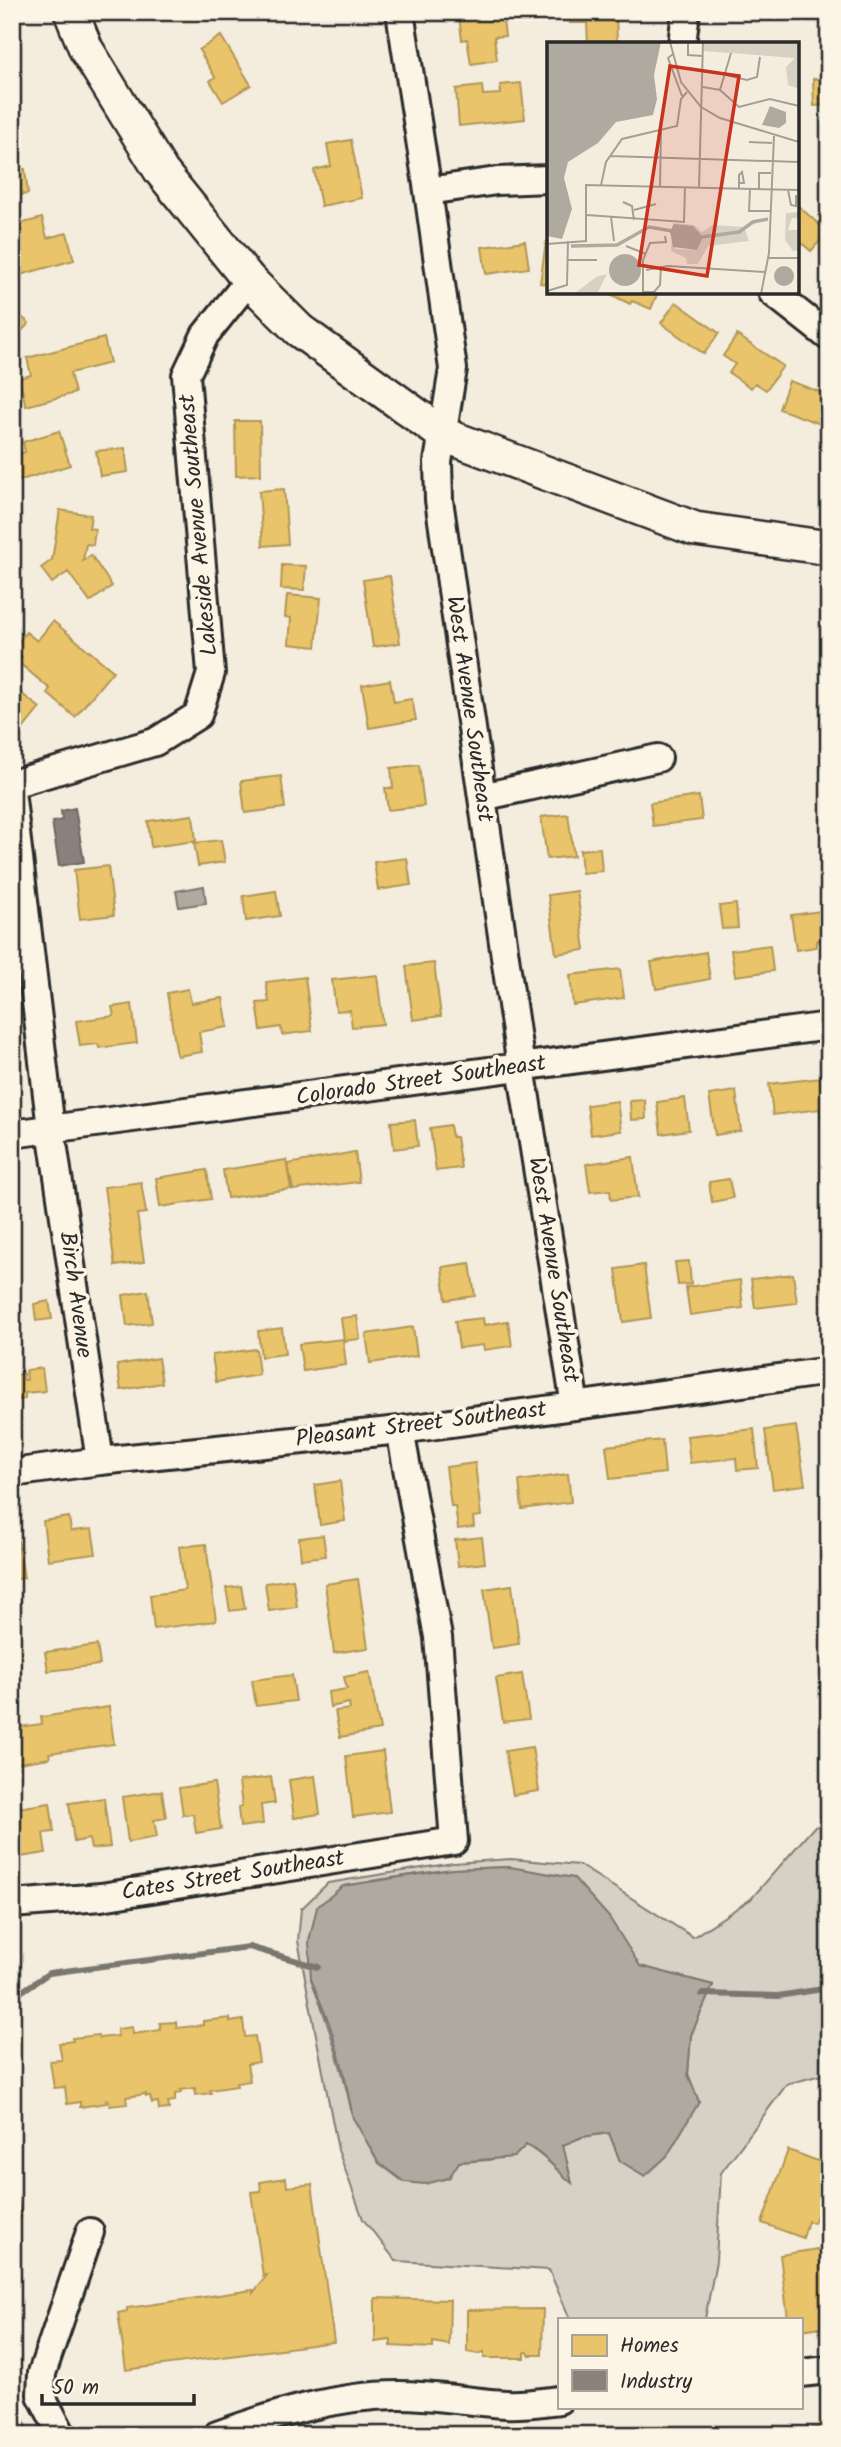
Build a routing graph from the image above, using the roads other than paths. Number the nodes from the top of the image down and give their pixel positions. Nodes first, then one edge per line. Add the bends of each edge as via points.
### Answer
1 (71, 12) edge
2 (400, 12) edge
3 (687, 12) edge
4 (682, 42) edge
5 (547, 179) edge
6 (428, 191) junction
7 (249, 280) junction
8 (775, 294) edge
9 (829, 337) edge
10 (444, 435) junction
11 (829, 548) edge
12 (658, 758) dead end
13 (12, 784) edge
14 (482, 797) junction
15 (12, 799) edge
16 (829, 1026) edge
17 (521, 1067) junction
18 (51, 1129) junction
19 (12, 1134) edge
20 (829, 1371) edge
21 (575, 1406) junction
22 (400, 1430) junction
23 (100, 1461) junction
24 (12, 1473) edge
25 (12, 1904) edge
26 (90, 2232) dead end
27 (829, 2370) edge
28 (802, 2373) edge
29 (558, 2400) edge
30 (62, 2435) edge
31 (217, 2435) edge

1 - 7 main road via 86,49 161,171
2 - 6 street, West Avenue Southeast
3 - 4 street
5 - 6 street
6 - 10 street, West Avenue Southeast via 453,369
7 - 10 main road via 299,330
7 - 13 street, Lakeside Avenue Southeast via 205,335 186,375 211,673 198,715 155,742
8 - 9 street
10 - 11 main road via 695,529
10 - 14 street, West Avenue Southeast via 438,462 439,500
12 - 14 street
14 - 17 street, West Avenue Southeast
15 - 18 street, Birch Avenue
16 - 17 street, Colorado Street Southeast
17 - 18 street, Colorado Street Southeast
17 - 21 street, West Avenue Southeast
18 - 19 street, Colorado Street Southeast
18 - 23 street, Birch Avenue
20 - 21 street, Pleasant Street Southeast
21 - 22 street, Pleasant Street Southeast
22 - 23 street, Pleasant Street Southeast
22 - 25 street, Cates Street Southeast via 438,1637 454,1841 100,1897
23 - 24 street, Pleasant Street Southeast
26 - 30 street via 42,2373 41,2395
27 - 28 street
29 - 31 street via 509,2404 401,2395 355,2397 268,2417

